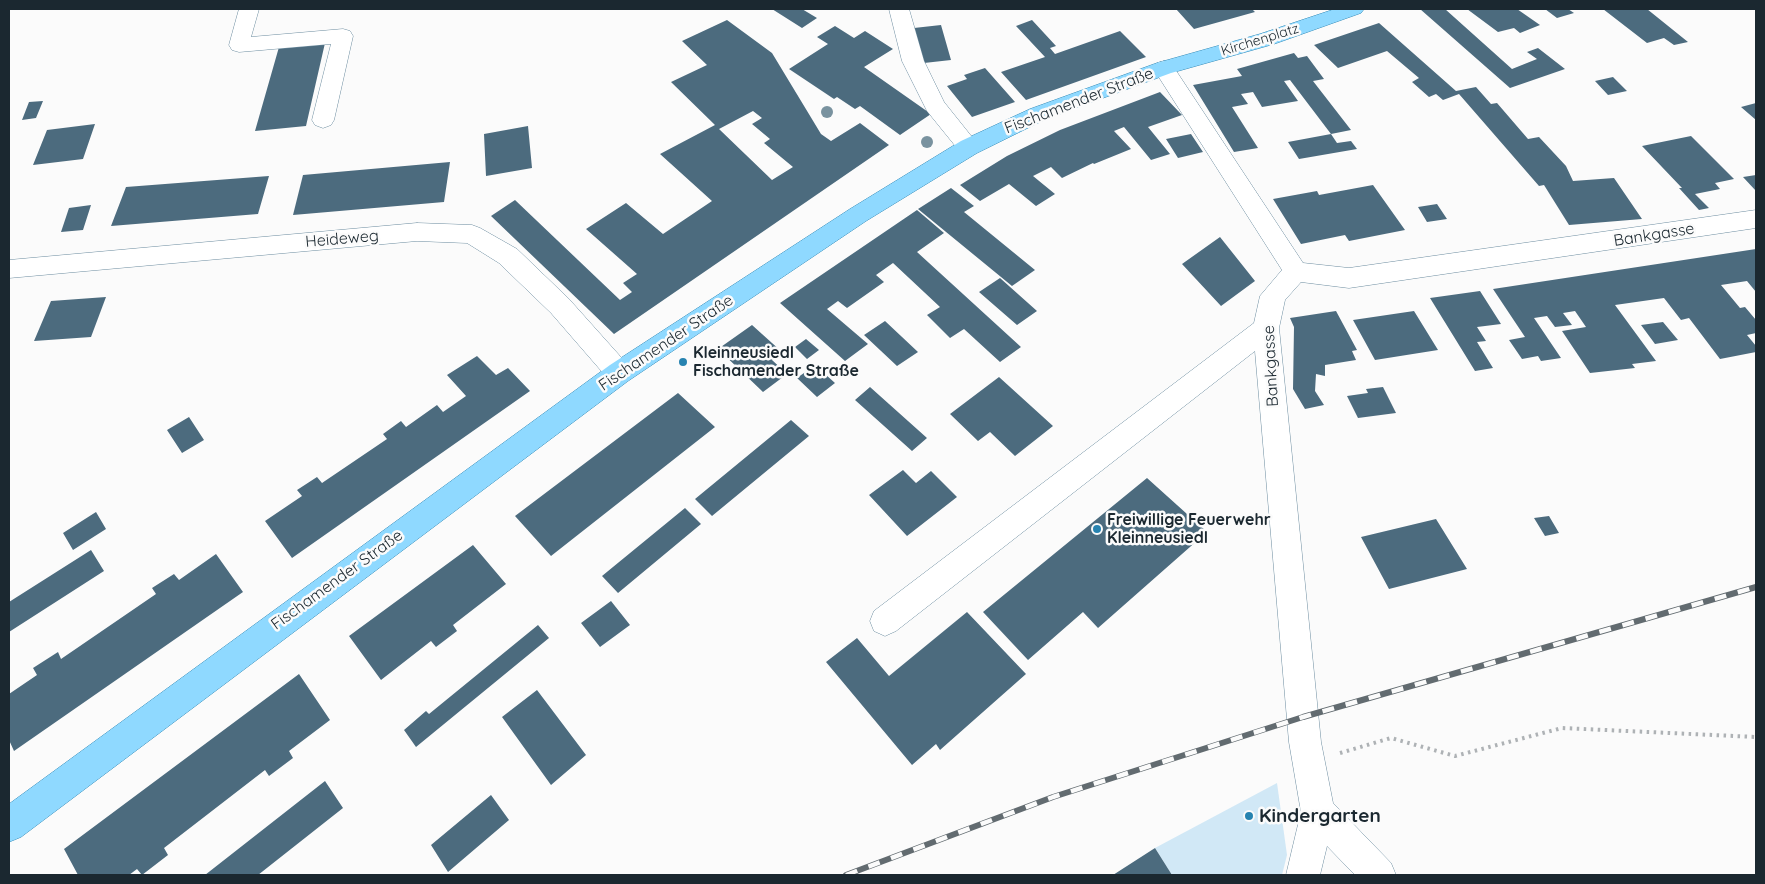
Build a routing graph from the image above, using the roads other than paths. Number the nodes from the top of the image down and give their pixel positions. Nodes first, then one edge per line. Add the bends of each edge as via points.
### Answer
1 (249, 9) edge
2 (899, 9) edge
3 (1354, 9) edge
4 (1164, 68) junction
5 (323, 120) dead end
6 (969, 147) junction
7 (1756, 219) edge
8 (9, 269) edge
9 (1295, 272) junction
10 (1266, 328) junction
11 (619, 373) junction
12 (885, 621) dead end
13 (1318, 812) junction
14 (9, 825) edge
15 (1303, 875) edge
16 (1379, 875) edge

1 - 5 street via 239,45 343,36
2 - 6 street via 913,61 935,106
3 - 4 main road, Kirchenplatz via 1267,39
4 - 6 main road, Fischamender Straße via 1038,114
4 - 9 street, Fischamender Straße
6 - 11 main road, Fischamender Straße
7 - 9 street, Bankgasse via 1348,278
8 - 11 street, Heideweg via 417,232 472,234 508,256 560,306
9 - 10 street, Bankgasse via 1273,296
10 - 12 street
10 - 13 street, Bankgasse via 1309,761
11 - 14 main road, Fischamender Straße
13 - 15 street
13 - 16 street

